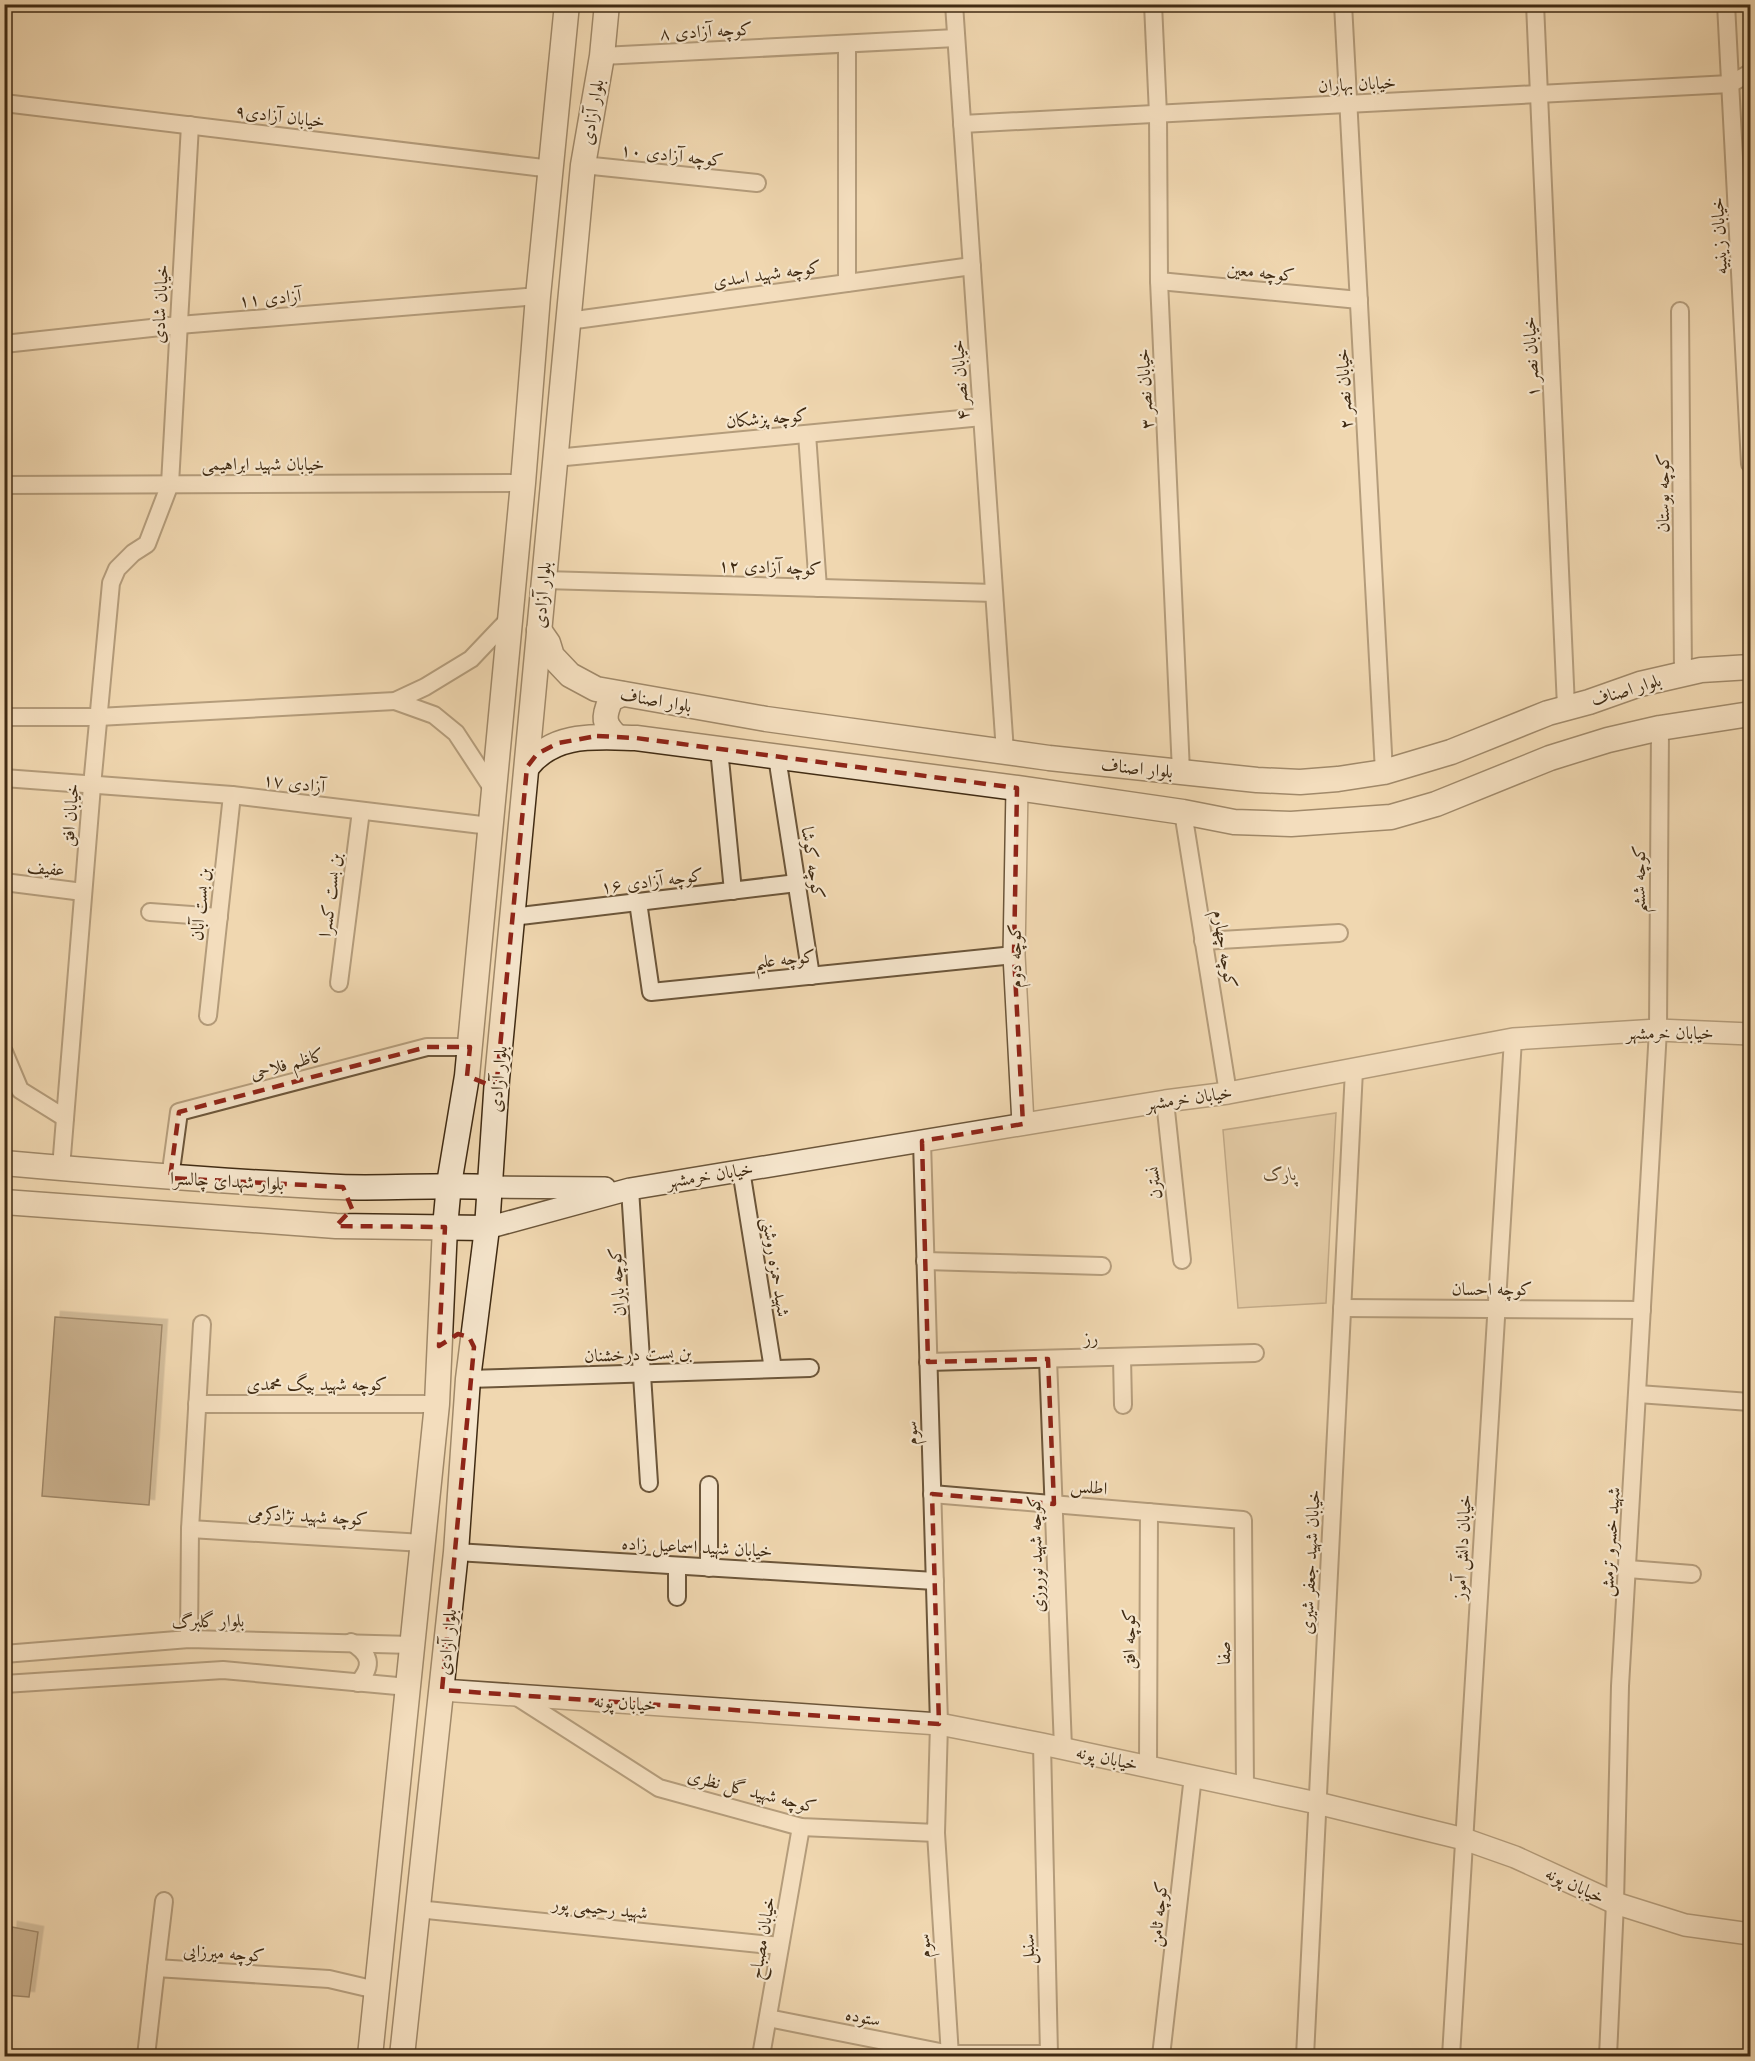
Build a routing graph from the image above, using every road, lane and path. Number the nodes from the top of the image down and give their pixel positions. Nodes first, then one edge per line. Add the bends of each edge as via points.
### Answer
1 (567, 4) edge
2 (607, 4) edge
3 (954, 4) edge
4 (1153, 4) edge
5 (1343, 4) edge
6 (1535, 4) edge
7 (1726, 4) edge
8 (956, 38) junction
9 (847, 44) junction
10 (602, 56) junction
11 (1750, 72) edge
12 (1730, 84) junction
13 (1539, 94) junction
14 (4, 103) edge
15 (1348, 104) junction
16 (1158, 114) junction
17 (962, 124) junction
18 (190, 125) junction
19 (583, 165) junction
20 (552, 169) junction
21 (757, 183) dead end
22 (1744, 223) edge
23 (972, 266) junction
24 (1160, 281) junction
25 (848, 283) junction
26 (538, 296) junction
27 (1359, 300) junction
28 (1680, 311) dead end
29 (1747, 315) edge
30 (568, 321) junction
31 (179, 325) junction
32 (4, 344) edge
33 (982, 417) junction
34 (807, 434) junction
35 (555, 458) junction
36 (1750, 465) edge
37 (523, 483) junction
38 (170, 484) junction
39 (4, 485) edge
40 (544, 580) junction
41 (818, 588) junction
42 (994, 593) junction
43 (510, 618) junction
44 (539, 630) junction
45 (1750, 667) edge
46 (1683, 674) junction
47 (622, 694) junction
48 (395, 701) junction
49 (1566, 707) junction
50 (1750, 714) edge
51 (4, 717) edge
52 (98, 717) junction
53 (1660, 728) junction
54 (617, 737) junction
55 (719, 749) junction
56 (1005, 752) junction
57 (777, 757) junction
58 (527, 767) junction
59 (1181, 772) junction
60 (1384, 772) junction
61 (4, 778) edge
62 (92, 786) junction
63 (1017, 788) junction
64 (494, 791) junction
65 (232, 795) junction
66 (361, 811) junction
67 (1183, 812) junction
68 (490, 826) junction
69 (4, 882) edge
70 (797, 883) junction
71 (733, 891) junction
72 (83, 892) junction
73 (638, 902) junction
74 (150, 912) dead end
75 (219, 917) junction
76 (512, 917) junction
77 (1339, 933) dead end
78 (1203, 941) junction
79 (1014, 955) junction
80 (811, 975) junction
81 (339, 983) dead end
82 (208, 1016) dead end
83 (1658, 1030) junction
84 (1750, 1034) edge
85 (1513, 1039) junction
86 (470, 1047) junction
87 (4, 1052) edge
88 (1354, 1070) junction
89 (467, 1076) junction
90 (497, 1079) junction
91 (1228, 1093) junction
92 (1165, 1101) junction
93 (65, 1118) junction
94 (1023, 1124) junction
95 (922, 1141) junction
96 (4, 1163) edge
97 (61, 1168) junction
98 (741, 1170) junction
99 (170, 1178) junction
100 (449, 1184) junction
101 (344, 1187) junction
102 (490, 1187) junction
103 (630, 1189) junction
104 (4, 1202) edge
105 (336, 1226) junction
106 (445, 1227) junction
107 (487, 1228) junction
108 (1182, 1260) dead end
109 (925, 1261) junction
110 (1102, 1266) dead end
111 (1342, 1308) junction
112 (1496, 1308) junction
113 (1642, 1310) junction
114 (202, 1324) dead end
115 (439, 1346) junction
116 (474, 1347) junction
117 (1256, 1353) dead end
118 (1122, 1356) junction
119 (1048, 1359) junction
120 (928, 1362) junction
121 (810, 1368) dead end
122 (773, 1369) junction
123 (642, 1374) junction
124 (468, 1379) junction
125 (1638, 1394) junction
126 (1750, 1402) edge
127 (198, 1404) junction
128 (437, 1404) junction
129 (1123, 1405) dead end
130 (649, 1484) dead end
131 (709, 1485) dead end
132 (932, 1494) junction
133 (1054, 1504) junction
134 (1149, 1512) junction
135 (1243, 1520) joint
136 (190, 1529) junction
137 (423, 1543) junction
138 (456, 1552) junction
139 (677, 1566) junction
140 (709, 1568) junction
141 (1628, 1569) junction
142 (1692, 1574) dead end
143 (935, 1581) junction
144 (677, 1597) dead end
145 (189, 1639) junction
146 (351, 1642) junction
147 (412, 1645) junction
148 (4, 1654) edge
149 (358, 1683) junction
150 (4, 1684) edge
151 (408, 1687) junction
152 (442, 1690) junction
153 (514, 1695) junction
154 (939, 1724) junction
155 (1042, 1744) junction
156 (1063, 1748) junction
157 (1148, 1766) junction
158 (1193, 1776) junction
159 (1245, 1787) junction
160 (1317, 1803) junction
161 (801, 1827) junction
162 (936, 1833) junction
163 (1464, 1839) junction
164 (164, 1901) dead end
165 (1615, 1903) junction
166 (417, 1909) junction
167 (1750, 1934) edge
168 (780, 1946) junction
169 (156, 1968) junction
170 (376, 1990) junction
171 (768, 2018) junction
172 (950, 2055) edge
173 (146, 2056) edge
174 (369, 2056) edge
175 (402, 2056) edge
176 (761, 2056) edge
177 (1161, 2056) edge
178 (1305, 2056) edge
179 (1451, 2056) edge
180 (1608, 2056) edge

1 - 20 main road, بلوار آزادی
2 - 10 main road, بلوار آزادی
3 - 8 street, خیابان نصر ۴
4 - 16 street, خیابان نصر ۳
5 - 15 street, خیابان نصر ۲
6 - 13 street, خیابان نصر ۱
7 - 12 street, خیابان زینبیه
8 - 9 street, کوچه آزادی ۸
8 - 17 street, خیابان نصر ۴
9 - 10 street, کوچه آزادی ۸
9 - 25 street
10 - 19 main road, بلوار آزادی
11 - 12 street, خیابان بهاران
12 - 13 street, خیابان بهاران
12 - 22 street, خیابان زینبیه
13 - 15 street, خیابان بهاران
13 - 49 street, خیابان نصر ۱
14 - 18 street, خیابان آزادی۹
15 - 16 street, خیابان بهاران
15 - 27 street, خیابان نصر ۲
16 - 17 street, خیابان بهاران
16 - 24 street, خیابان نصر ۳
17 - 23 street, خیابان نصر ۴
18 - 20 street, خیابان آزادی۹
18 - 31 street, خیابان شادی
19 - 21 street, کوچه آزادی ۱۰
19 - 30 main road, بلوار آزادی
20 - 26 main road, بلوار آزادی
22 - 29 street, خیابان زینبیه
23 - 25 street, کوچه شهید اسدی
23 - 33 street, خیابان نصر ۴
24 - 27 street, کوچه معین
24 - 59 street, خیابان نصر ۳
25 - 30 street, کوچه شهید اسدی
26 - 31 street, آزادی ۱۱
26 - 37 main road, بلوار آزادی
27 - 60 street, خیابان نصر ۲
28 - 46 street, کوچه بوستان
29 - 36 street, خیابان زینبیه
30 - 35 main road, بلوار آزادی
31 - 32 street, آزادی ۱۱
31 - 38 street, خیابان شادی
33 - 34 street, کوچه پزشکان
33 - 42 street, خیابان نصر ۴
34 - 35 street, کوچه پزشکان
34 - 41 street
35 - 40 main road, بلوار آزادی
37 - 38 street, خیابان شهید ابراهیمی
37 - 43 main road, بلوار آزادی
38 - 39 street, خیابان شهید ابراهیمی
38 - 52 street, خیابان افق via 147,544 117,569 111,583
40 - 41 street, کوچه آزادی ۱۲
40 - 44 main road, بلوار آزادی
41 - 42 street, کوچه آزادی ۱۲
42 - 56 street, خیابان نصر ۴
43 - 48 street via 471,659
43 - 64 main road, بلوار آزادی
44 - 47 main road, بلوار اصناف via 552,656 570,675 596,689
44 - 58 main road, بلوار آزادی
45 - 46 main road, بلوار اصناف
46 - 49 main road, بلوار اصناف
47 - 54 main road via 611,699 605,713 608,728
47 - 56 main road, بلوار اصناف via 766,719
48 - 52 street
48 - 64 street via 434,715 456,733
49 - 60 main road, بلوار اصناف via 1451,752
50 - 53 main road, بلوار اصناف
51 - 52 street
52 - 62 street, خیابان افق
53 - 67 main road, بلوار اصناف via 1550,759 1436,804 1391,817 1291,824 1234,822
53 - 83 street, کوچه ششم
54 - 55 main road, بلوار اصناف
54 - 58 main road, بلوار اصناف via 597,736 558,743 537,754
55 - 57 main road, بلوار اصناف
55 - 71 street
56 - 59 main road, بلوار اصناف
57 - 63 main road, بلوار اصناف
57 - 70 street, کوچه کوشا
58 - 76 main road, بلوار آزادی
59 - 60 main road, بلوار اصناف via 1300,782
61 - 62 street, آزادی ۱۷
62 - 65 street, آزادی ۱۷
62 - 72 street, خیابان افق
63 - 67 main road, بلوار اصناف
63 - 79 street, کوچه دوم
64 - 68 main road, بلوار آزادی
65 - 66 street, آزادی ۱۷
65 - 75 street, بن بست آبان
66 - 68 street, آزادی ۱۷
66 - 81 street, بن بست کسرا
67 - 78 street, کوچه چهارم
68 - 86 main road, بلوار آزادی
69 - 72 street, عفیف
70 - 71 street, کوچه آزادی ۱۶
70 - 80 street, کوچه کوشا
71 - 73 street, کوچه آزادی ۱۶
72 - 93 street, خیابان افق
73 - 76 street, کوچه آزادی ۱۶
73 - 80 street, کوچه علیم via 651,992
74 - 75 street
75 - 82 street, بن بست آبان
76 - 90 main road, بلوار آزادی
77 - 78 street
78 - 91 street, کوچه چهارم
79 - 80 street, کوچه علیم
79 - 94 street, کوچه دوم
83 - 84 street, خیابان خرمشهر
83 - 85 street, خیابان خرمشهر
83 - 113 street, شهید خسرو ترمش
85 - 88 street, خیابان خرمشهر
85 - 112 street, خیابان دانش آموز
86 - 89 main road, بلوار آزادی
86 - 99 street, کاظم فلاحی via 427,1047 179,1112
87 - 93 street via 20,1090
88 - 91 street, خیابان خرمشهر
88 - 111 street, خیابان شهید جعفر شیری
89 - 90 main road via 476,1083 487,1084
89 - 100 main road, بلوار آزادی
90 - 102 main road, بلوار آزادی
91 - 92 street, خیابان خرمشهر
92 - 94 street, خیابان خرمشهر
92 - 108 street, نسترن
93 - 97 street, خیابان افق
94 - 95 street, خیابان خرمشهر
95 - 98 street, خیابان خرمشهر
95 - 109 street, سوم
96 - 97 main road, بلوار شهدای چالسرا
97 - 99 main road, بلوار شهدای چالسرا
98 - 103 street, خیابان خرمشهر
98 - 122 street, شهید حمزه روشنی
99 - 101 main road, بلوار شهدای چالسرا
100 - 101 main road, بلوار شهدای چالسرا
100 - 102 main road, بلوار شهدای چالسرا
100 - 106 main road, بلوار آزادی
101 - 105 main road via 352,1199 352,1209
102 - 103 street, خیابان خرمشهر
102 - 107 main road, بلوار آزادی
103 - 107 street, خیابان خرمشهر
103 - 123 street, کوچه باران
104 - 105 main road, بلوار شهدای چالسرا
105 - 106 main road, بلوار شهدای چالسرا
106 - 107 main road, بلوار شهدای چالسرا
106 - 115 main road, بلوار آزادی
107 - 116 main road, بلوار آزادی
109 - 110 street
109 - 120 street, سوم
111 - 112 street, کوچه احسان
111 - 160 street, خیابان شهید جعفر شیری
112 - 113 street, کوچه احسان
112 - 163 street, خیابان دانش آموز
113 - 125 street, شهید خسرو ترمش
114 - 127 street
115 - 116 main road via 446,1337 458,1334 469,1337
115 - 128 main road, بلوار آزادی
116 - 124 main road, بلوار آزادی
117 - 118 street, رز
118 - 119 street, رز
118 - 129 street
119 - 120 street, رز
119 - 133 street, کوچه شهید نوروزی
120 - 132 street, سوم
121 - 122 street, بن بست درخشنان
122 - 123 street, بن بست درخشنان
123 - 124 street, بن بست درخشنان
123 - 130 street, کوچه باران
124 - 138 main road, بلوار آزادی
125 - 126 street
125 - 141 street, شهید خسرو ترمش
127 - 128 street, کوچه شهید بیگ محمدی
127 - 136 street
128 - 137 main road, بلوار آزادی
131 - 140 street
132 - 133 street, اطلس
132 - 143 street, سوم
133 - 134 street, اطلس
133 - 156 street, کوچه شهید نوروزی
134 - 135 street, اطلس
134 - 157 street, کوچه افق
135 - 159 street, صفا
136 - 137 street, کوچه شهید نژادکرمی
136 - 145 street
137 - 147 main road, بلوار آزادی
138 - 139 street, خیابان شهید اسماعیل زاده
138 - 152 main road, بلوار آزادی
139 - 140 street, خیابان شهید اسماعیل زاده
139 - 144 street
140 - 143 street, خیابان شهید اسماعیل زاده
141 - 142 street
141 - 165 street, شهید خسرو ترمش via 1620,1686
143 - 154 street, سوم
145 - 146 street, بلوار گلبرگ
145 - 148 street, بلوار گلبرگ
146 - 147 street, بلوار گلبرگ
146 - 149 street via 364,1649 368,1659 368,1668
147 - 151 main road, بلوار آزادی
149 - 150 street via 223,1670
149 - 151 street
151 - 170 main road, بلوار آزادی
152 - 153 street, خیابان پونه
152 - 166 main road, بلوار آزادی
153 - 154 street, خیابان پونه
153 - 161 street, کوچه شهید گل نظری via 659,1788
154 - 155 street, خیابان پونه
154 - 162 street
155 - 156 street, خیابان پونه
155 - 172 street, سنبل via 1049,2054
156 - 157 street, خیابان پونه
157 - 158 street, خیابان پونه
158 - 159 street, خیابان پونه
158 - 177 street, کوچه ثامن
159 - 160 street, خیابان پونه
160 - 163 street, خیابان پونه
160 - 178 street, خیابان شهید جعفر شیری
161 - 162 street, کوچه شهید گل نظری
161 - 168 street, خیابان مصباح
162 - 172 street, سوم
163 - 165 street, خیابان پونه via 1515,1857
163 - 179 street, خیابان دانش آموز
164 - 169 street
165 - 167 street, خیابان پونه via 1685,1925
165 - 180 street, شهید خسرو ترمش
166 - 168 street, شهید رحیمی پور
166 - 175 main road, بلوار آزادی
168 - 171 street, خیابان مصباح
169 - 170 street, کوچه میرزایی via 329,1979
169 - 173 street, کوچه میرزایی
170 - 174 main road, بلوار آزادی
171 - 172 street, ستوده
171 - 176 street, خیابان مصباح

